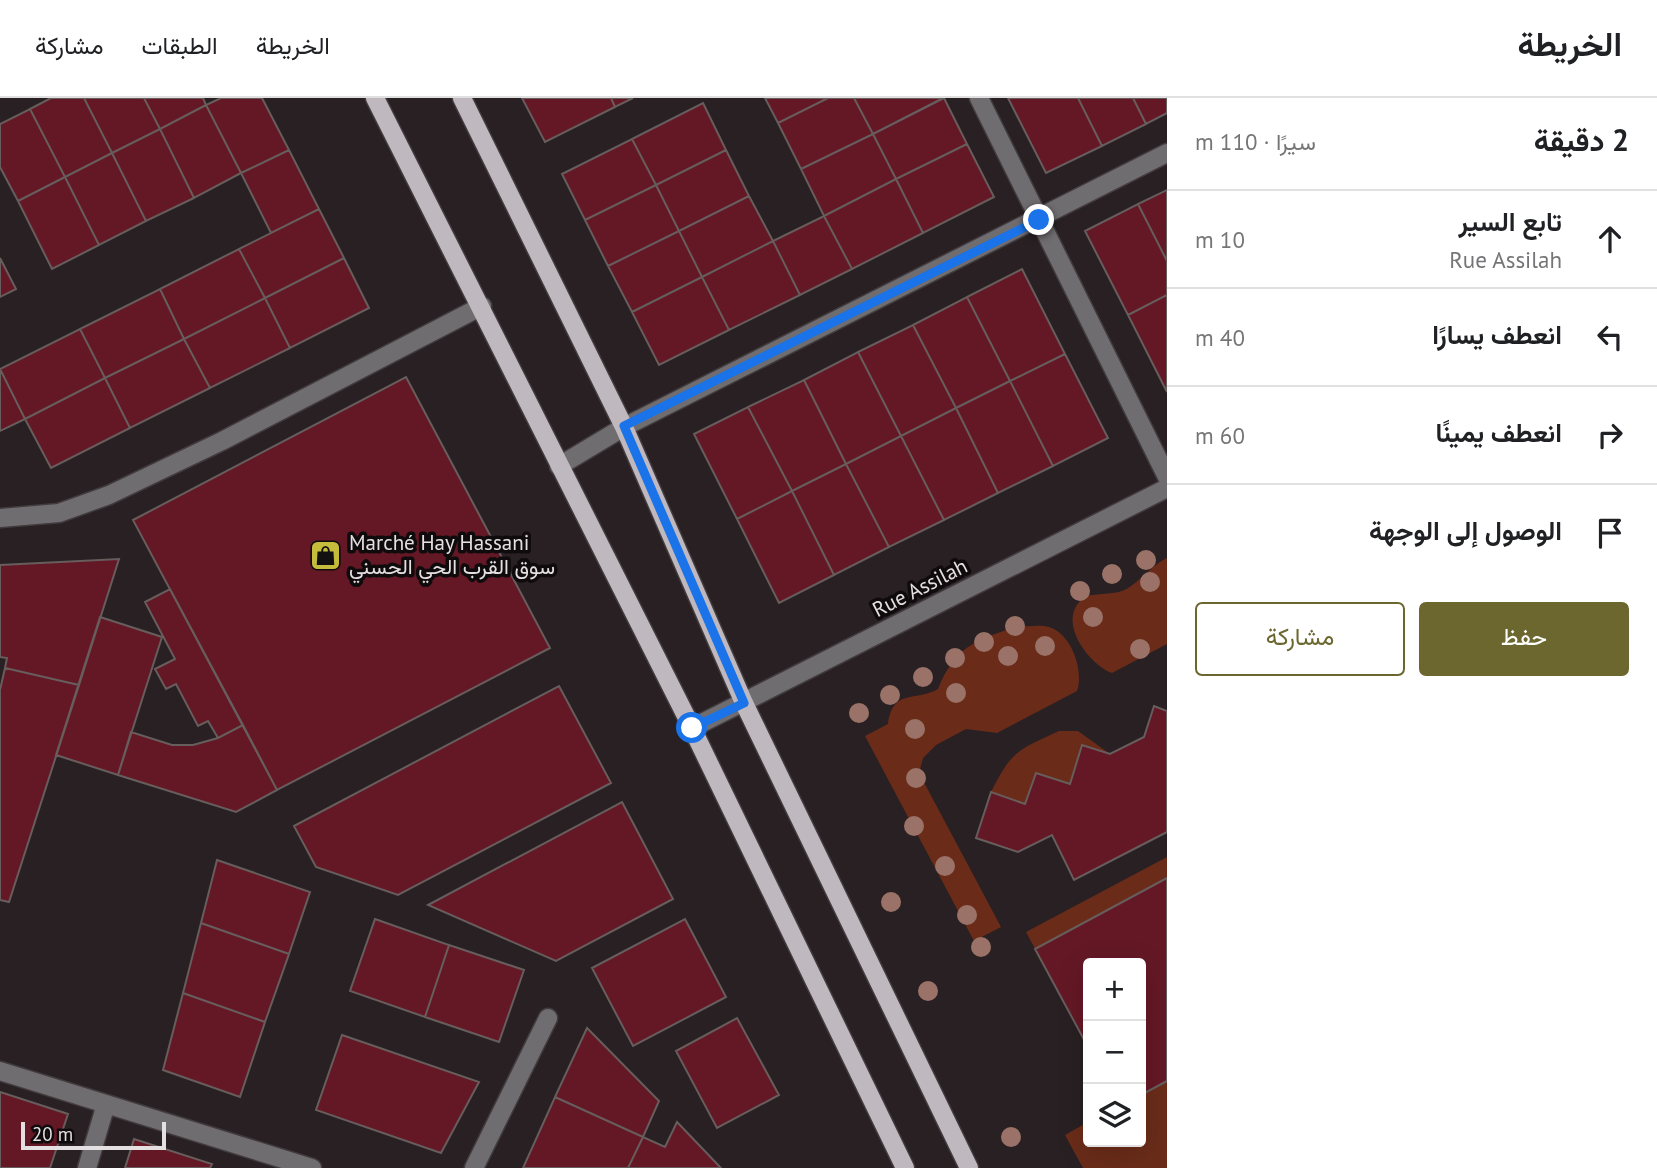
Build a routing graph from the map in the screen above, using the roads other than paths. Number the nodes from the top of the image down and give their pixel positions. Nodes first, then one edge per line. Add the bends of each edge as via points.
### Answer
1 (375, 98) edge
2 (463, 98) edge
3 (979, 98) edge
4 (1167, 153) edge
5 (1039, 220) junction
6 (482, 306) junction
7 (624, 426) junction
8 (559, 466) junction
9 (1167, 477) edge
10 (1167, 488) edge
11 (0, 518) edge
12 (744, 703) junction
13 (692, 728) junction
14 (548, 1018) dead end
15 (0, 1071) edge
16 (106, 1104) junction
17 (87, 1168) edge
18 (312, 1168) edge
19 (474, 1168) edge
20 (905, 1168) edge
21 (969, 1168) edge

1 - 6 main road
2 - 7 main road
3 - 5 street
4 - 5 street
5 - 7 street
5 - 9 street
6 - 8 main road
6 - 11 street via 109,495 59,513
7 - 8 street
7 - 12 main road
8 - 13 main road
10 - 12 street, Rue Assilah
12 - 13 street, Rue Assilah
12 - 21 main road
13 - 20 main road
14 - 19 street
15 - 16 street
16 - 17 street
16 - 18 street

